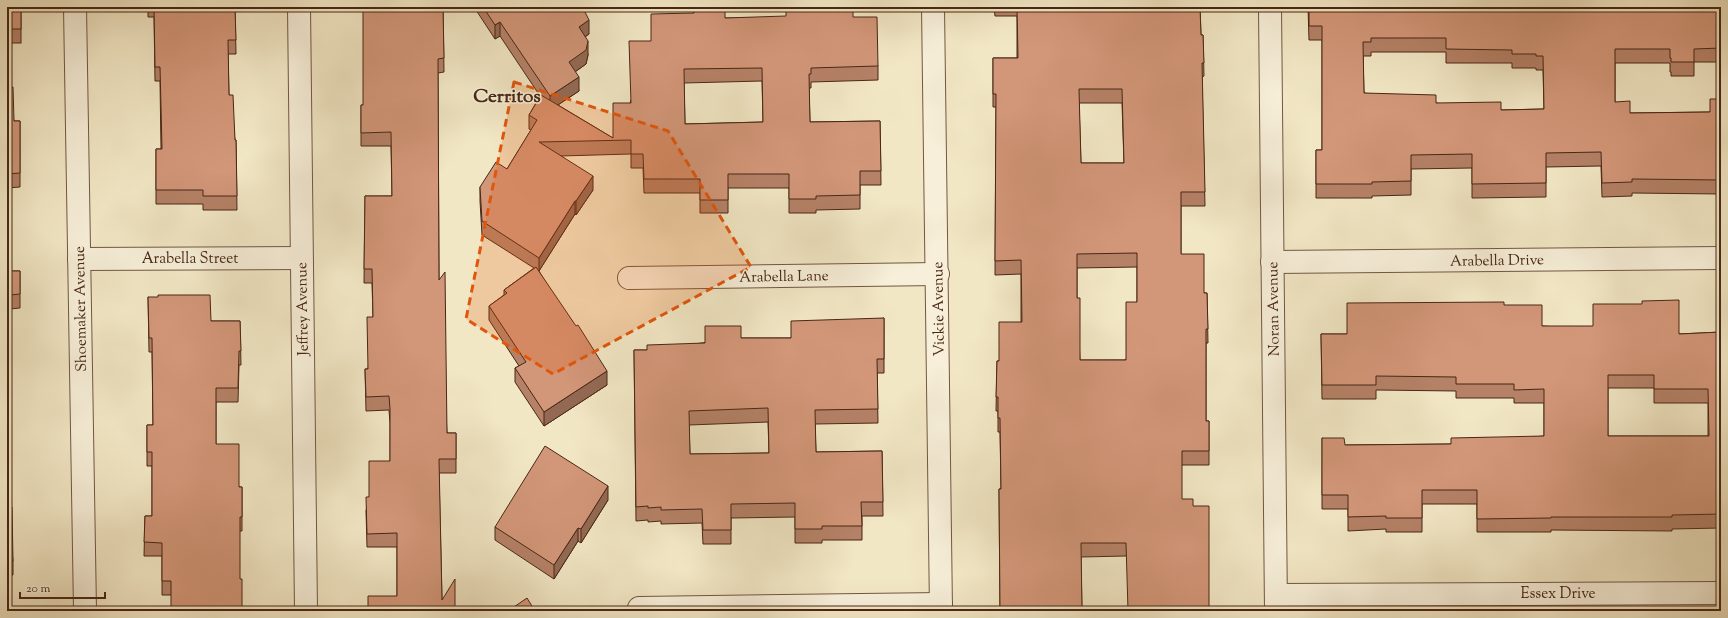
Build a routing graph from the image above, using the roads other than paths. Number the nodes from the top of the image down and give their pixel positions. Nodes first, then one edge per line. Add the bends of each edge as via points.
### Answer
1 (75, 7) edge
2 (299, 7) edge
3 (933, 7) edge
4 (1270, 7) edge
5 (301, 258) junction
6 (1721, 258) edge
7 (79, 260) junction
8 (1272, 262) junction
9 (938, 274) junction
10 (629, 278) dead end
11 (1721, 593) edge
12 (1276, 603) edge
13 (941, 607) edge
14 (639, 608) dead end
15 (85, 611) edge
16 (306, 611) edge

1 - 7 street, Shoemaker Avenue
2 - 5 street, Jeffrey Avenue
3 - 9 street, Vickie Avenue
4 - 8 street, Noran Avenue
5 - 7 street, Arabella Street
5 - 16 street, Jeffrey Avenue
6 - 8 street, Arabella Drive
7 - 15 street, Shoemaker Avenue
8 - 12 street, Noran Avenue
9 - 10 street, Arabella Lane
9 - 13 street, Vickie Avenue
11 - 12 street, Essex Drive
13 - 14 street

